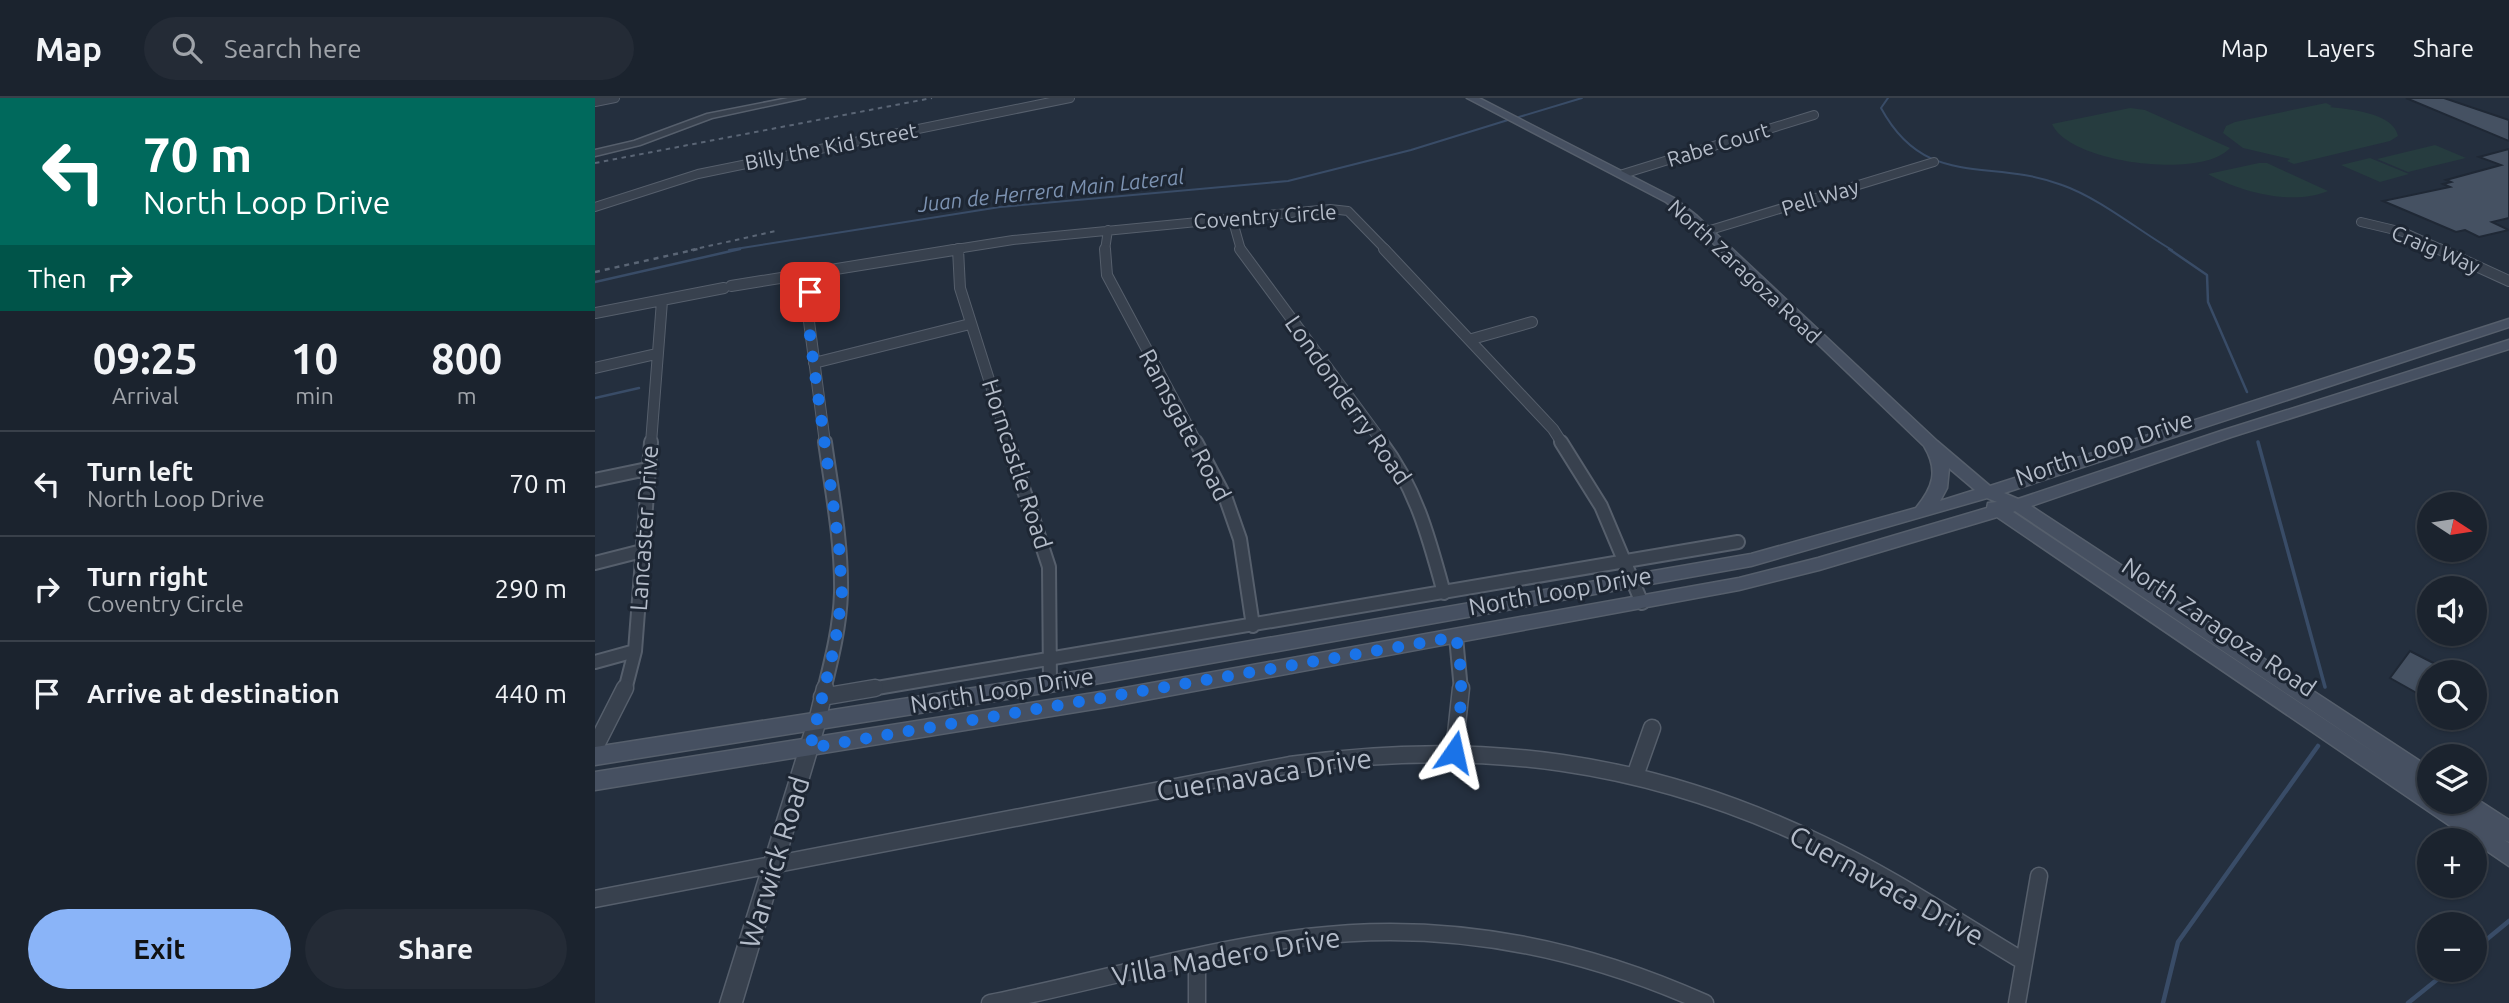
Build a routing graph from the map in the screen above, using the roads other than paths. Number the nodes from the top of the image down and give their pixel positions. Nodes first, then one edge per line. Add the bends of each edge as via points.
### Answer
1 (615, 98) edge
2 (801, 98) edge
3 (1070, 98) edge
4 (1472, 98) edge
5 (595, 102) edge
6 (1814, 115) dead end
7 (595, 153) edge
8 (1934, 162) dead end
9 (1623, 174) junction
10 (595, 207) edge
11 (1232, 218) junction
12 (2361, 222) dead end
13 (1108, 230) junction
14 (1707, 231) junction
15 (958, 248) junction
16 (815, 271) junction
17 (775, 278) joint
18 (2509, 281) edge
19 (662, 300) junction
20 (595, 313) edge
21 (1532, 322) dead end
22 (970, 324) junction
23 (2507, 326) edge
24 (1472, 339) junction
25 (2509, 344) edge
26 (656, 354) junction
27 (814, 363) junction
28 (595, 368) edge
29 (2207, 420) junction
30 (2226, 434) junction
31 (1931, 444) junction
32 (647, 469) junction
33 (595, 480) edge
34 (1986, 491) junction
35 (2017, 505) junction
36 (1923, 510) junction
37 (1996, 511) junction
38 (1738, 542) dead end
39 (642, 551) junction
40 (1624, 561) junction
41 (595, 563) edge
42 (1633, 581) junction
43 (1444, 593) junction
44 (1642, 603) junction
45 (1253, 626) junction
46 (1456, 637) junction
47 (635, 651) junction
48 (1049, 660) junction
49 (595, 663) edge
50 (1050, 684) junction
51 (2258, 684) junction
52 (822, 697) junction
53 (817, 721) junction
54 (1652, 728) dead end
55 (595, 747) edge
56 (810, 748) junction
57 (1454, 752) junction
58 (595, 755) edge
59 (2417, 770) edge
60 (1635, 776) junction
61 (2417, 778) edge
62 (595, 781) edge
63 (2417, 794) edge
64 (2447, 814) edge
65 (2481, 814) edge
66 (2509, 832) edge
67 (2509, 856) edge
68 (773, 864) junction
69 (2039, 876) dead end
70 (595, 899) edge
71 (1198, 958) junction
72 (2023, 961) junction
73 (731, 1003) edge
74 (990, 1003) edge
75 (1197, 1003) edge
76 (1705, 1003) edge
77 (2017, 1003) edge

1 - 5 street
2 - 7 street via 710,116
3 - 10 street, Billy the Kid Street via 698,174
4 - 9 main road, North Zaragoza Road
6 - 9 street, Rabe Court
8 - 14 street, Pell Way
9 - 14 main road, North Zaragoza Road via 1670,200
11 - 13 street, Coventry Circle
11 - 24 street, Coventry Circle via 1348,211
11 - 43 street, Londonderry Road via 1245,257 1375,430 1413,491
12 - 18 street, Craig Way via 2403,232
13 - 15 street, Coventry Circle
13 - 45 street, Ramsgate Road via 1107,275 1230,509 1247,568
14 - 31 main road, North Zaragoza Road
15 - 16 street, Coventry Circle
15 - 22 street, Horncastle Road via 959,279
16 - 17 street, Coventry Circle
16 - 27 street via 808,314
17 - 19 street
19 - 20 street
19 - 26 street, Lancaster Drive
21 - 24 street
22 - 27 street
22 - 48 street, Horncastle Road via 1049,567
23 - 29 main road, North Loop Drive
24 - 40 street, Coventry Circle via 1542,414 1578,465
25 - 30 main road, North Loop Drive
26 - 28 street
26 - 32 street, Lancaster Drive
27 - 52 street via 842,595
29 - 30 main road
29 - 34 main road, North Loop Drive
30 - 35 main road, North Loop Drive
31 - 34 main road, North Zaragoza Road
31 - 36 main road via 1942,484 1938,496
32 - 33 street
32 - 39 street, Lancaster Drive
34 - 35 main road, North Zaragoza Road
34 - 36 main road, North Loop Drive
34 - 37 main road, North Zaragoza Road
35 - 37 main road, North Loop Drive
35 - 59 main road, North Zaragoza Road
36 - 42 main road, North Loop Drive via 1751,560
37 - 44 main road, North Loop Drive via 1819,564
37 - 51 main road, North Zaragoza Road
38 - 40 street
39 - 41 street
39 - 47 street, Lancaster Drive
40 - 42 street, Coventry Circle
40 - 43 street
42 - 44 street, Coventry Circle
42 - 50 main road, North Loop Drive
43 - 45 street
44 - 46 main road, North Loop Drive
45 - 48 street
46 - 56 main road, North Loop Drive
46 - 57 street via 1461,718
47 - 49 street
47 - 55 street, Lancaster Drive via 624,692
48 - 50 street, Horncastle Road
48 - 52 street
50 - 53 main road, North Loop Drive
51 - 61 main road via 2292,694
51 - 63 main road, North Zaragoza Road
52 - 53 street
53 - 56 street, Warwick Road
53 - 58 main road, North Loop Drive
54 - 60 street
56 - 62 main road, North Loop Drive
56 - 68 street, Warwick Road
57 - 60 street, Cuernavaca Drive via 1583,765
57 - 68 street, Cuernavaca Drive via 1378,754 1290,765
60 - 72 street, Cuernavaca Drive via 1739,808 1820,843
64 - 67 main road, North Zaragoza Road
65 - 66 main road
68 - 70 street, Cuernavaca Drive
68 - 73 street, Warwick Road
69 - 72 street
71 - 74 street, Villa Madero Drive
71 - 75 street
71 - 76 street, Villa Madero Drive via 1340,933 1442,933 1555,949 1622,969
72 - 77 street

